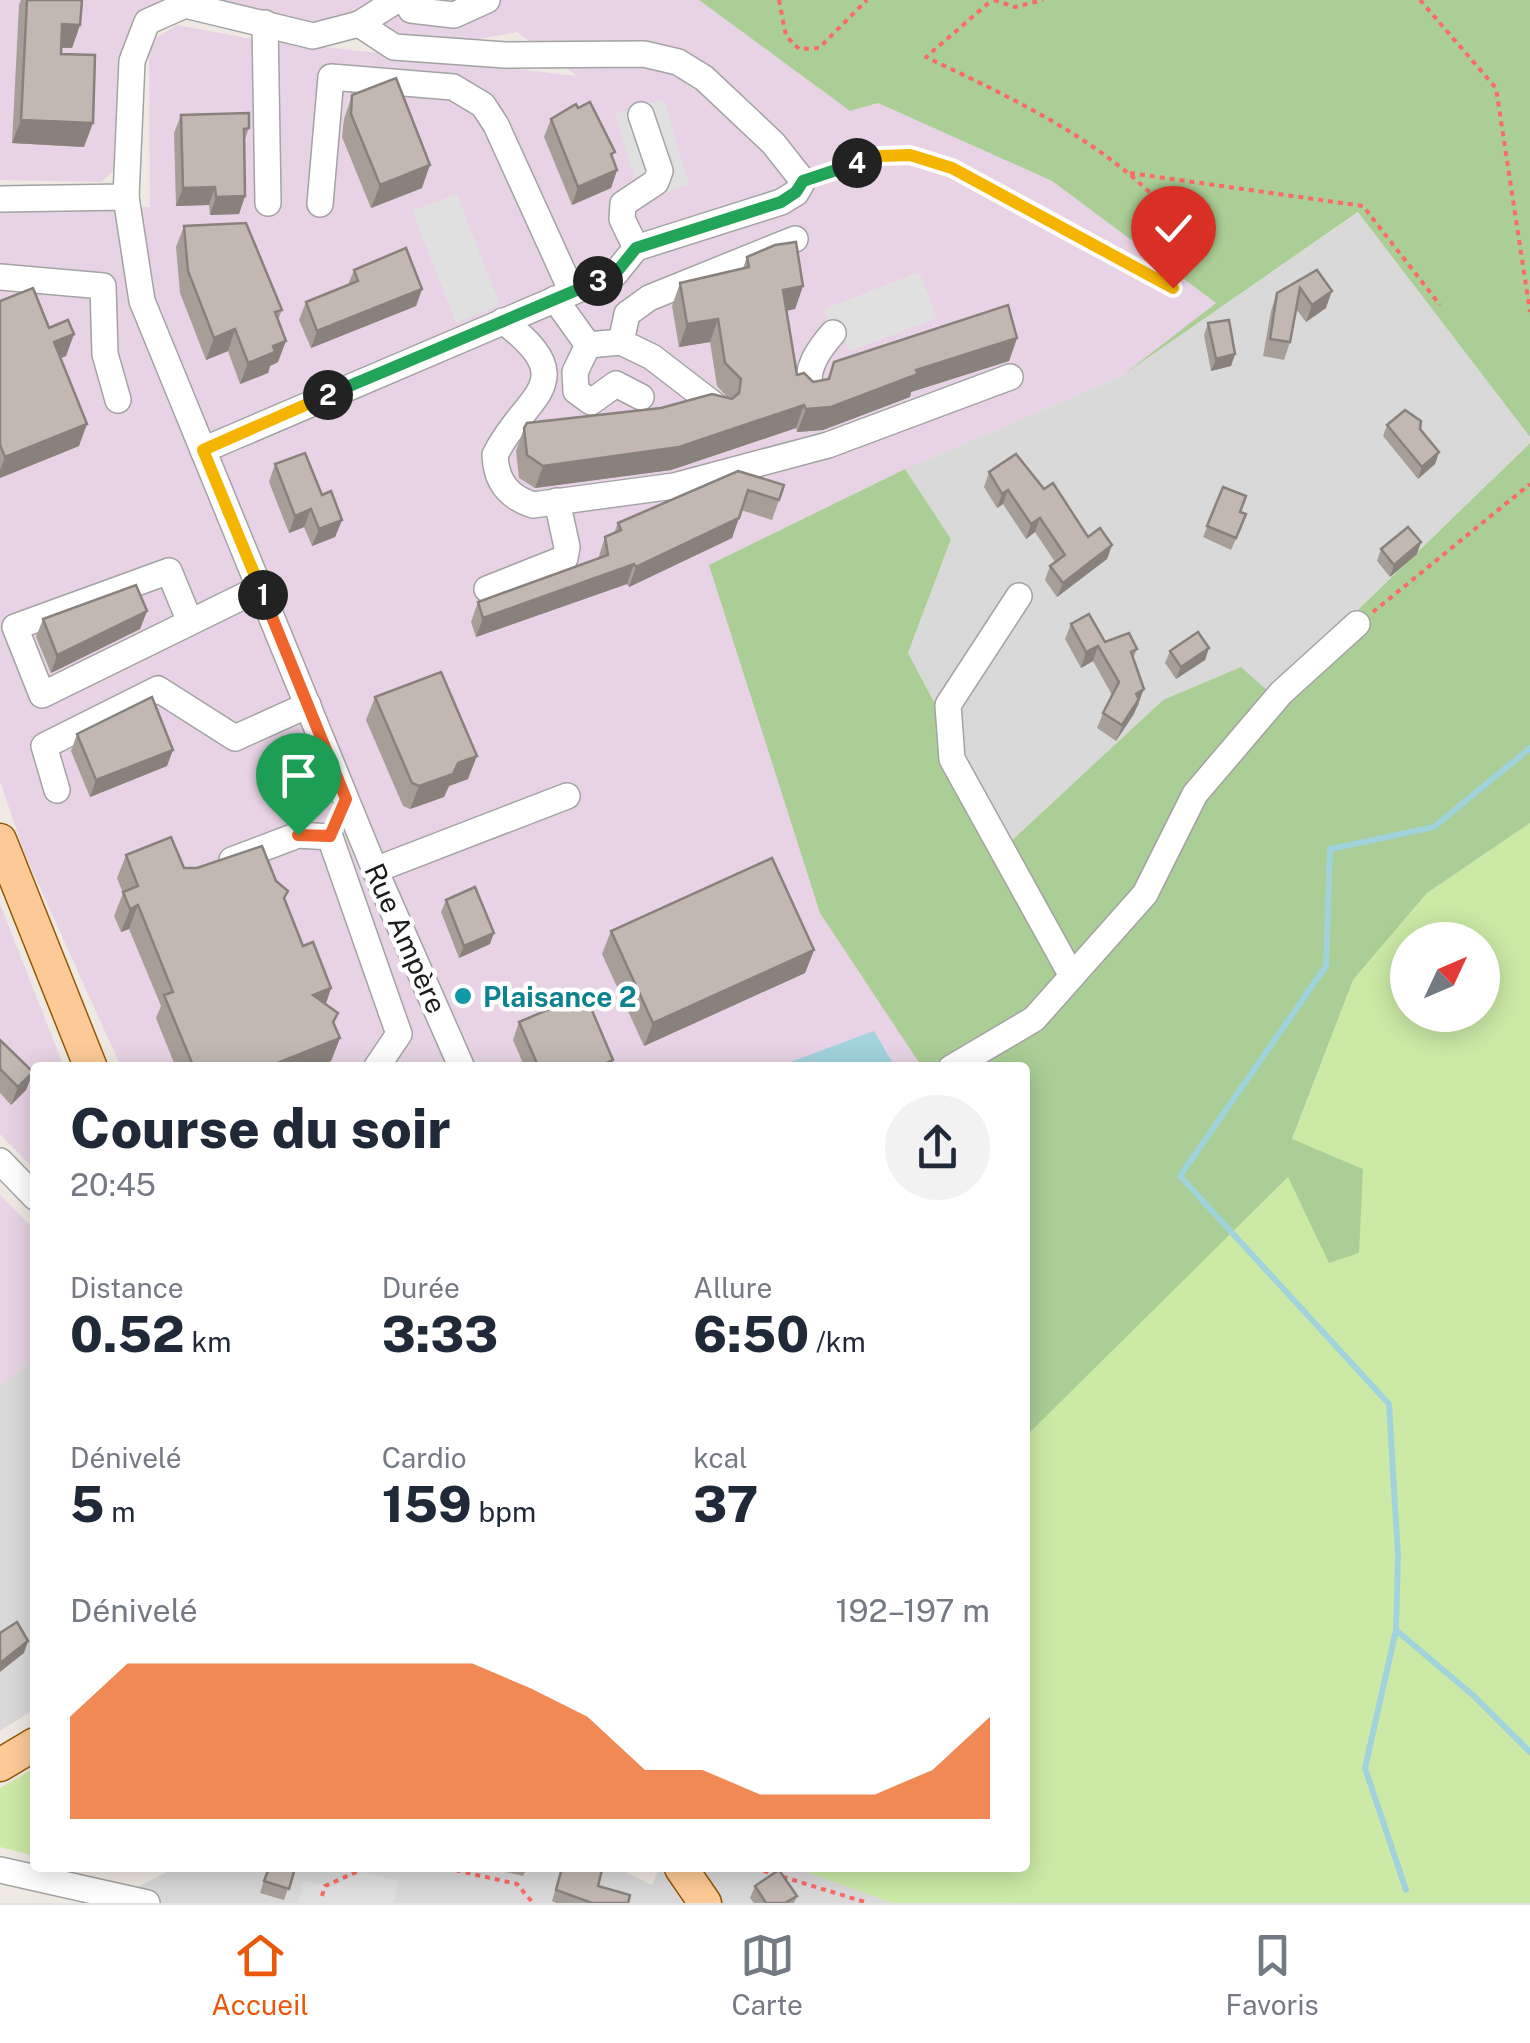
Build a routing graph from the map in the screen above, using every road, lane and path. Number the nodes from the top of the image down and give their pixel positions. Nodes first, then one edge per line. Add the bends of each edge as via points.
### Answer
1 (397, 0) edge
2 (406, 0) edge
3 (487, 0) edge
4 (779, 0) edge
5 (867, 0) edge
6 (993, 0) edge
7 (1044, 0) edge
8 (1420, 0) edge
9 (264, 24) junction
10 (359, 24) junction
11 (642, 115) dead end
12 (1130, 173) junction
13 (803, 181) junction
14 (126, 197) junction
15 (0, 199) edge
16 (268, 203) dead end
17 (320, 204) dead end
18 (795, 239) edge
19 (636, 248) junction
20 (138, 274) junction
21 (0, 277) edge
22 (103, 286) junction
23 (564, 295) junction
24 (1440, 305) dead end
25 (1530, 312) edge
26 (502, 321) junction
27 (833, 333) dead end
28 (622, 342) junction
29 (588, 345) junction
30 (1010, 377) dead end
31 (810, 390) edge
32 (641, 396) dead end
33 (118, 400) dead end
34 (717, 408) edge
35 (203, 450) junction
36 (1530, 484) edge
37 (557, 502) junction
38 (260, 588) junction
39 (487, 589) dead end
40 (1020, 596) dead end
41 (190, 622) junction
42 (1358, 624) joint
43 (308, 705) junction
44 (57, 790) dead end
45 (568, 796) dead end
46 (346, 799) junction
47 (330, 836) junction
48 (0, 840) edge
49 (208, 869) edge
50 (376, 870) junction
51 (1072, 976) junction
52 (89, 1062) edge
53 (380, 1062) edge
54 (459, 1062) edge
55 (961, 1062) edge
56 (0, 1161) edge
57 (30, 1192) edge
58 (30, 1747) edge
59 (0, 1765) edge
60 (0, 1870) edge
61 (356, 1872) edge
62 (464, 1872) edge
63 (684, 1872) edge
64 (767, 1872) edge
65 (322, 1896) dead end
66 (131, 1901) edge
67 (533, 1903) edge
68 (705, 1903) edge
69 (868, 1903) edge

1 - 10 street, Rue Ampère
2 - 3 street via 410,10 454,15
4 - 5 path via 786,36 799,49 819,48
6 - 7 path via 1016,7
6 - 12 path via 926,58 1026,105
8 - 25 path via 1496,88
9 - 10 street, Rue Ampère via 314,36
9 - 14 street, Rue Ampère via 185,5 147,22 132,61
9 - 16 street
10 - 13 street via 394,47 644,54 678,62 773,143
11 - 19 street via 660,171 656,182 622,204
12 - 13 path via 1178,217 1201,254 1173,288 952,168 910,155 880,156
12 - 24 path via 1363,206
13 - 19 street via 781,202
14 - 15 street
14 - 20 street, Rue Ampère
17 - 23 street via 331,77 453,87 483,105 496,125
18 - 28 street via 649,298 627,314
19 - 23 street via 615,274
20 - 22 street
20 - 35 street, Rue Ampère via 142,301
21 - 22 street
22 - 33 street via 104,354
23 - 26 street
23 - 29 street
26 - 35 street
26 - 37 street via 532,344 542,384 501,442 500,482 517,500
27 - 31 street via 815,358
28 - 29 street
28 - 34 street
29 - 32 street via 574,372 576,391 590,402 616,384
30 - 37 street via 674,486
35 - 38 street, Rue Ampère
36 - 42 path
37 - 39 street via 565,558
38 - 41 street
38 - 43 street, Rue Ampère
40 - 51 street via 948,705 952,759
41 - 41 street via 42,694 15,628 170,571
42 - 51 street via 1281,693 1195,794 1145,894
43 - 44 street via 235,738 158,688 44,746
43 - 46 street, Rue Ampère
45 - 50 street
46 - 47 street
46 - 50 street, Rue Ampère
47 - 49 street via 298,835
47 - 53 street via 399,1034
48 - 52 main road
50 - 54 street, Rue Ampère
51 - 55 street via 1034,1019
56 - 57 street
58 - 59 main road
60 - 66 street
61 - 65 path via 325,1886
62 - 67 path via 517,1884
63 - 68 main road
64 - 69 path

